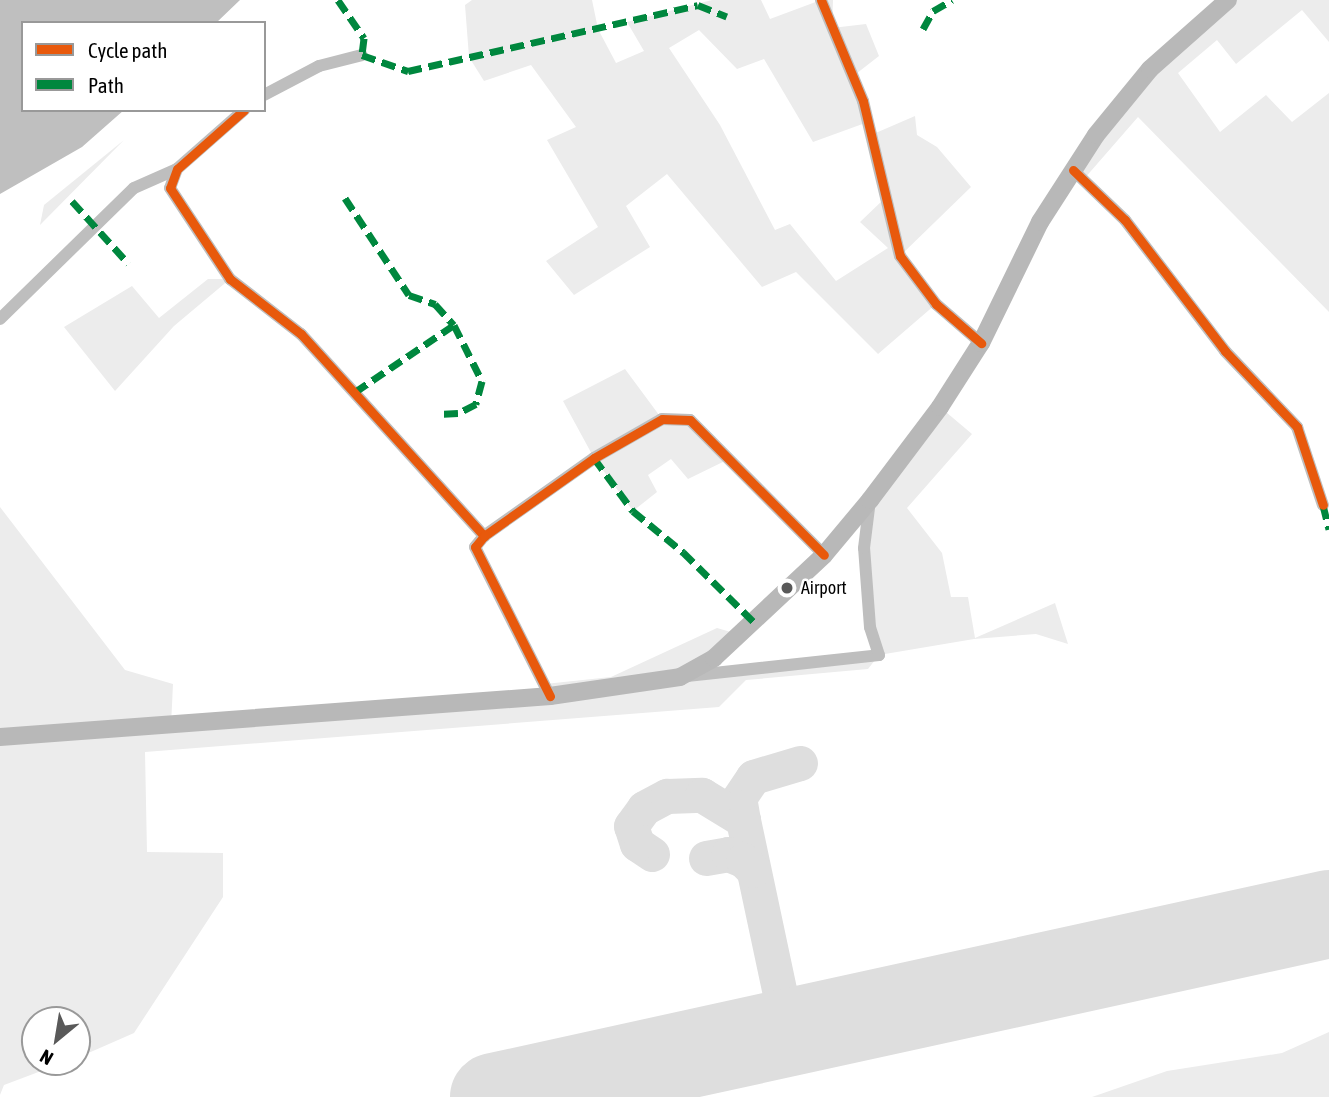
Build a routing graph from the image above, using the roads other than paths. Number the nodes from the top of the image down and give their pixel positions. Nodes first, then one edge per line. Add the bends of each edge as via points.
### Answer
1 (821, 0) edge
2 (1228, 0) edge
3 (362, 55) dead end
4 (266, 94) edge
5 (242, 112) edge
6 (177, 169) junction
7 (1073, 170) junction
8 (0, 319) edge
9 (981, 343) junction
10 (870, 500) junction
11 (1323, 505) dead end
12 (484, 536) junction
13 (824, 555) junction
14 (680, 677) junction
15 (550, 696) junction
16 (0, 737) edge

1 - 9 street via 863,101 900,256 936,304
2 - 7 main road via 1150,69
3 - 4 street via 319,65
5 - 6 street
6 - 8 street via 134,188
6 - 12 street via 170,188 230,279 301,334
7 - 9 main road via 1040,222
7 - 11 street via 1125,220 1224,351 1297,427
9 - 10 main road
10 - 13 main road
10 - 14 street via 864,548 870,627 878,655
12 - 13 street via 594,458 662,419 690,419
12 - 15 street via 475,547
13 - 14 main road via 741,635
14 - 15 main road
15 - 16 main road

